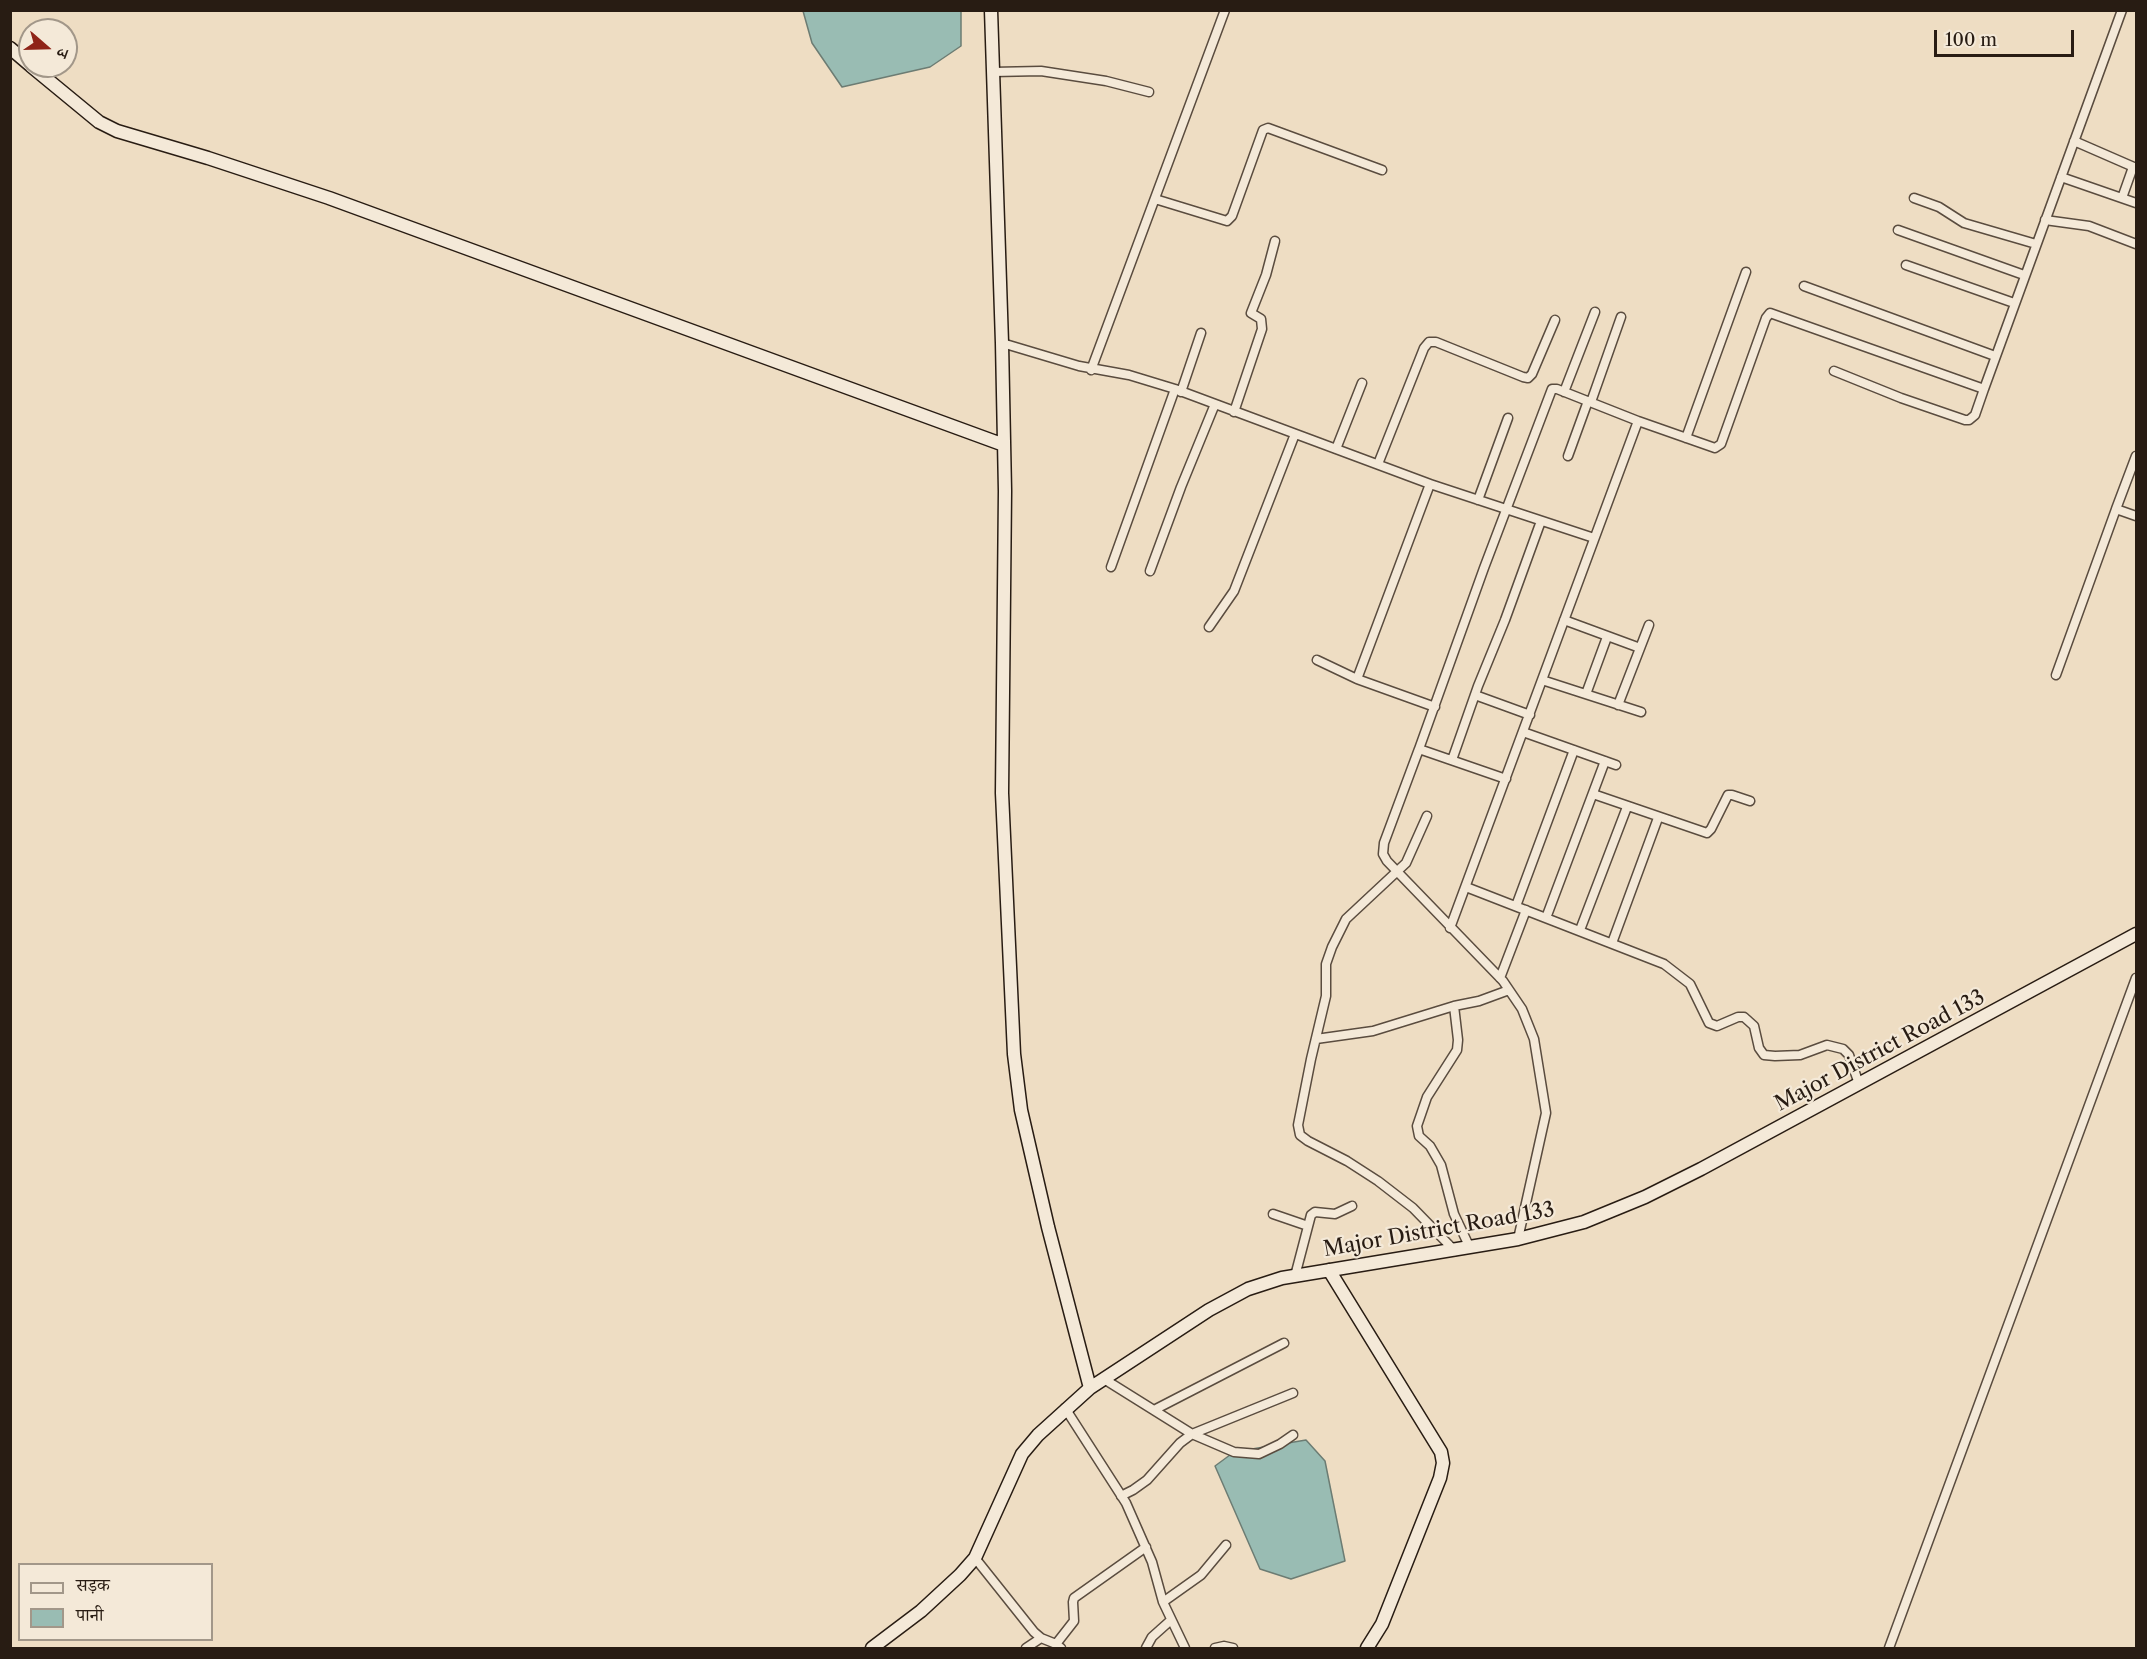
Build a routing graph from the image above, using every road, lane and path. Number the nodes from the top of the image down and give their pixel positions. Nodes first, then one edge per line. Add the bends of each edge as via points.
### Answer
1 (990, 10) edge
2 (1225, 10) edge
3 (2122, 10) edge
4 (993, 72) junction
5 (45, 78) edge
6 (1149, 92) dead end
7 (2074, 141) junction
8 (2135, 167) edge
9 (1382, 170) dead end
10 (2061, 177) junction
11 (1914, 198) dead end
12 (2122, 198) junction
13 (1155, 199) junction
14 (2136, 203) edge
15 (2045, 220) junction
16 (1898, 230) dead end
17 (1275, 241) dead end
18 (2036, 244) junction
19 (2136, 244) edge
20 (1906, 264) dead end
21 (1746, 272) dead end
22 (2024, 274) junction
23 (1804, 286) dead end
24 (2014, 303) junction
25 (1595, 312) dead end
26 (1621, 317) dead end
27 (1555, 320) dead end
28 (1201, 333) dead end
29 (1002, 343) junction
30 (1995, 356) junction
31 (1091, 370) junction
32 (1834, 371) dead end
33 (1362, 383) dead end
34 (1984, 389) junction
35 (1178, 390) junction
36 (1564, 392) junction
37 (1589, 402) junction
38 (1215, 404) junction
39 (1234, 412) junction
40 (1508, 418) dead end
41 (1638, 421) junction
42 (1295, 434) junction
43 (1686, 438) junction
44 (1004, 445) junction
45 (1336, 449) junction
46 (1568, 456) dead end
47 (2136, 456) edge
48 (1378, 464) junction
49 (1430, 484) junction
50 (1478, 500) junction
51 (2116, 509) junction
52 (1507, 510) junction
53 (2136, 516) edge
54 (1541, 521) junction
55 (1594, 538) junction
56 (1111, 567) dead end
57 (1150, 571) dead end
58 (1564, 620) junction
59 (1649, 626) dead end
60 (1209, 627) dead end
61 (1607, 637) junction
62 (1640, 648) junction
63 (1317, 660) dead end
64 (2056, 675) dead end
65 (1357, 679) junction
66 (1542, 680) junction
67 (1586, 694) junction
68 (1475, 695) junction
69 (1618, 705) junction
70 (1435, 706) junction
71 (1641, 712) dead end
72 (1530, 715) junction
73 (1523, 732) junction
74 (1419, 749) junction
75 (1574, 750) junction
76 (1452, 760) junction
77 (1605, 761) junction
78 (1616, 765) dead end
79 (1506, 779) junction
80 (1593, 794) junction
81 (1750, 801) dead end
82 (1627, 807) junction
83 (1426, 816) dead end
84 (1658, 818) junction
85 (1397, 873) junction
86 (1466, 886) junction
87 (1516, 906) junction
88 (1526, 910) junction
89 (1546, 918) junction
90 (1450, 928) junction
91 (1580, 930) junction
92 (2136, 934) edge
93 (1612, 943) junction
94 (1500, 978) junction
95 (2136, 978) edge
96 (1509, 990) junction
97 (1454, 1006) junction
98 (1316, 1040) junction
99 (1859, 1084) junction
100 (1352, 1206) dead end
101 (1273, 1214) dead end
102 (1308, 1226) junction
103 (1518, 1239) junction
104 (1470, 1248) junction
105 (1455, 1251) junction
106 (1329, 1270) junction
107 (1295, 1276) junction
108 (1284, 1343) dead end
109 (1104, 1379) junction
110 (1090, 1388) junction
111 (1293, 1393) dead end
112 (1065, 1408) junction
113 (1154, 1410) junction
114 (1192, 1434) junction
115 (1293, 1435) dead end
116 (1121, 1496) junction
117 (1226, 1545) dead end
118 (1146, 1547) junction
119 (975, 1558) junction
120 (1162, 1602) junction
121 (1172, 1620) junction
122 (1041, 1638) junction
123 (1059, 1646) edge
124 (872, 1648) edge
125 (1026, 1648) edge
126 (1146, 1648) edge
127 (1185, 1648) edge
128 (1215, 1648) edge
129 (1233, 1648) edge
130 (1367, 1648) edge
131 (1889, 1648) edge

1 - 4 street
2 - 13 street
3 - 7 street
4 - 6 street via 1041,71
4 - 29 street
5 - 44 street via 99,122 117,131 329,198
7 - 8 street
7 - 10 street
8 - 12 street
9 - 13 street via 1268,128 1263,130 1227,221
10 - 12 street
10 - 15 street
11 - 18 street via 1939,207 1964,223
12 - 14 street
13 - 31 street
15 - 18 street
15 - 19 street via 2089,226
16 - 22 street
17 - 39 street via 1251,313 1261,319 1262,329
18 - 22 street
20 - 24 street
21 - 43 street
22 - 24 street
23 - 30 street
24 - 30 street
25 - 36 street
26 - 37 street
27 - 48 street via 1528,378 1429,342
28 - 35 street
29 - 31 street
29 - 44 street
30 - 34 street
31 - 35 street via 1129,375
32 - 34 street via 1965,420 1975,415
33 - 45 street
34 - 43 street via 1770,313 1721,444 1715,448
35 - 38 street
35 - 56 street
36 - 37 street
36 - 52 street via 1551,392
37 - 41 street
37 - 46 street
38 - 39 street
38 - 57 street
39 - 42 street
40 - 50 street
41 - 43 street
41 - 55 street
42 - 45 street
42 - 60 street via 1234,591
44 - 110 street via 1002,793 1015,1064 1021,1110 1048,1227
45 - 48 street
47 - 51 street
48 - 49 street
49 - 50 street
49 - 65 street
50 - 52 street
51 - 53 street
51 - 64 street
52 - 54 street
52 - 70 street
54 - 55 street
54 - 68 street
55 - 58 street
58 - 61 street
58 - 66 street
59 - 62 street
61 - 62 street
61 - 67 street
62 - 69 street
63 - 65 street
65 - 70 street
66 - 67 street
66 - 72 street
67 - 69 street
68 - 72 street
68 - 76 street
69 - 71 street
70 - 74 street
72 - 73 street
73 - 75 street
73 - 79 street
74 - 76 street
74 - 85 street via 1384,843 1383,854
75 - 77 street
75 - 87 street
76 - 79 street
77 - 78 street
77 - 80 street
79 - 86 street
80 - 82 street
80 - 89 street
81 - 84 street via 1728,795 1707,833
82 - 84 street
82 - 91 street
83 - 85 street via 1411,856
84 - 93 street
85 - 90 street
85 - 98 street via 1346,920 1332,947 1326,963 1326,996
86 - 87 street
86 - 90 street
87 - 88 street
88 - 89 street
88 - 94 street
89 - 91 street
90 - 94 street
91 - 93 street
92 - 99 street, Major District Road 133
93 - 99 street via 1677,972 1689,984 1709,1023 1717,1026 1744,1017 1754,1026 1764,1054 1800,1055 1827,1045 1843,1049
94 - 96 street
95 - 131 street
96 - 97 street
96 - 103 street via 1534,1039 1546,1113
97 - 98 street via 1373,1031
97 - 104 street via 1457,1050 1427,1097 1417,1125 1419,1136 1441,1165 1454,1214
98 - 105 street via 1298,1125 1300,1135 1378,1181 1413,1208
99 - 103 street, Major District Road 133 via 1645,1197 1584,1222
100 - 102 street via 1335,1214 1315,1212
101 - 102 street
102 - 107 street
103 - 104 street, Major District Road 133
104 - 105 street, Major District Road 133
105 - 106 street, Major District Road 133
106 - 107 street, Major District Road 133
106 - 130 street via 1441,1452 1443,1463 1382,1624
107 - 109 street, Major District Road 133 via 1271,1281 1226,1300
108 - 113 street
109 - 110 street, Major District Road 133
109 - 113 street
110 - 112 street, Major District Road 133
111 - 114 street
112 - 116 street
112 - 119 street, Major District Road 133 via 1024,1450
113 - 114 street
114 - 115 street via 1249,1455 1259,1454
114 - 116 street via 1146,1480
116 - 118 street
117 - 120 street via 1201,1575
118 - 120 street
118 - 123 street via 1074,1598 1074,1621
119 - 122 street
119 - 124 street, Major District Road 133 via 921,1611
120 - 121 street
121 - 126 street via 1152,1637
121 - 127 street
122 - 123 street
122 - 125 street
128 - 129 street

